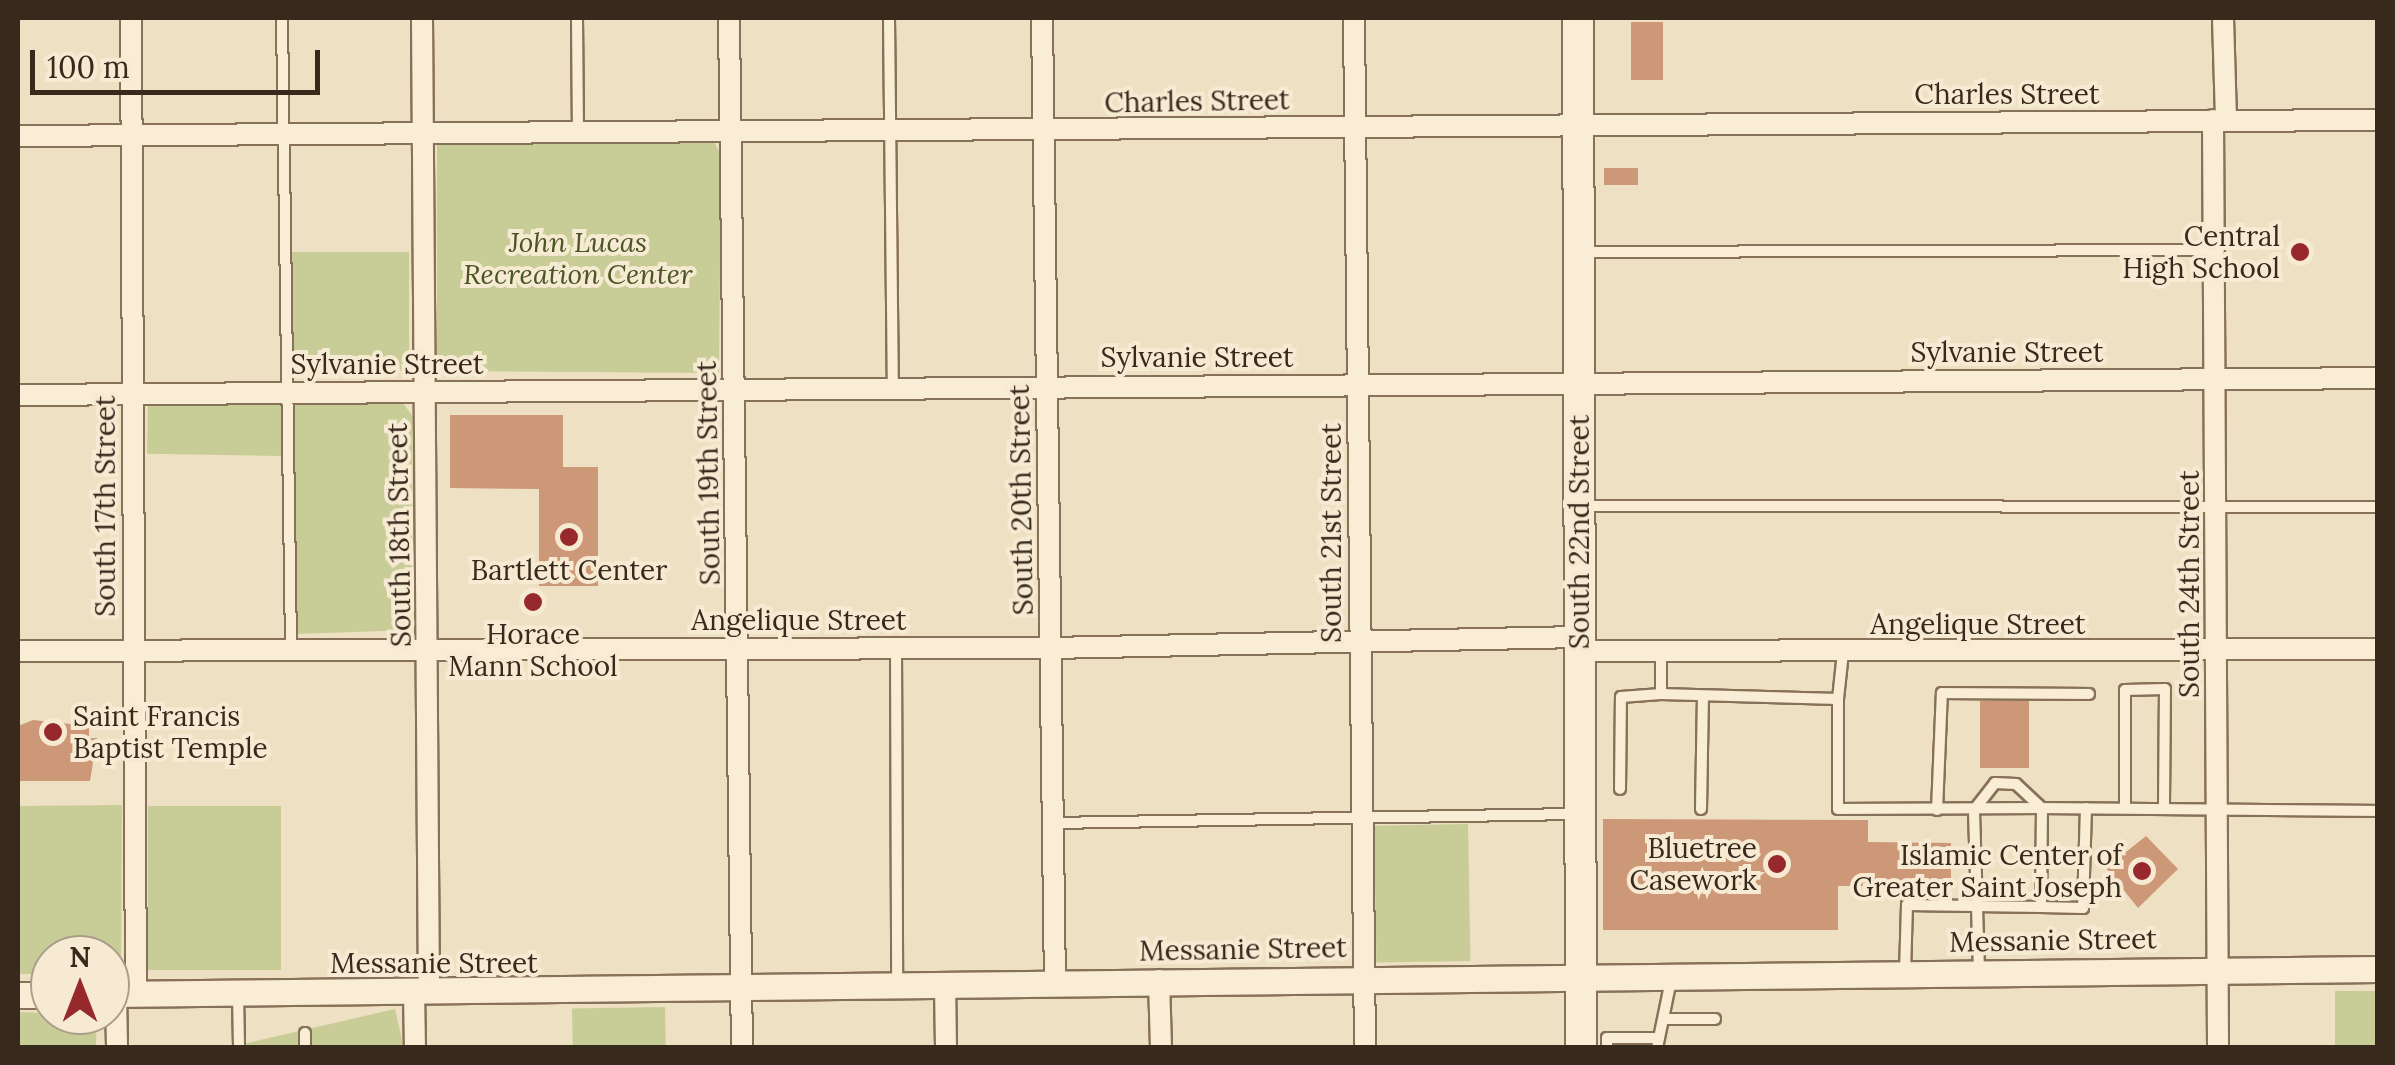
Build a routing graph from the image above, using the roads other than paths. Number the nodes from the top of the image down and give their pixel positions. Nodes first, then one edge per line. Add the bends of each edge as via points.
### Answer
1 (131, 18) edge
2 (282, 18) edge
3 (422, 18) edge
4 (576, 18) edge
5 (729, 18) edge
6 (889, 18) edge
7 (1042, 18) edge
8 (1354, 18) edge
9 (1578, 18) edge
10 (2223, 18) edge
11 (2219, 120) junction
12 (2378, 120) edge
13 (1579, 125) junction
14 (1356, 127) junction
15 (1043, 130) junction
16 (891, 131) junction
17 (730, 132) junction
18 (284, 134) junction
19 (423, 134) junction
20 (578, 134) junction
21 (133, 135) junction
22 (18, 136) edge
23 (2215, 250) junction
24 (1579, 252) junction
25 (2378, 378) edge
26 (2216, 379) junction
27 (1578, 381) junction
28 (1357, 383) junction
29 (1046, 385) junction
30 (893, 387) junction
31 (734, 389) junction
32 (288, 392) junction
33 (425, 392) junction
34 (132, 395) junction
35 (18, 396) edge
36 (1579, 506) junction
37 (2378, 507) edge
38 (2219, 508) junction
39 (1358, 641) junction
40 (1579, 644) junction
41 (738, 646) junction
42 (428, 648) junction
43 (896, 648) junction
44 (1050, 648) junction
45 (2378, 649) edge
46 (132, 650) junction
47 (292, 650) junction
48 (2215, 650) junction
49 (18, 651) edge
50 (1661, 652) junction
51 (1843, 652) junction
52 (1661, 694) junction
53 (2089, 694) dead end
54 (1703, 696) junction
55 (1838, 699) junction
56 (1620, 789) dead end
57 (2042, 808) junction
58 (2086, 808) junction
59 (2125, 808) junction
60 (2164, 808) junction
61 (1701, 809) dead end
62 (2217, 809) junction
63 (1937, 810) junction
64 (1974, 810) junction
65 (2378, 810) edge
66 (1580, 814) junction
67 (1362, 818) junction
68 (1052, 823) junction
69 (1974, 907) junction
70 (2041, 908) junction
71 (123, 935) edge
72 (2216, 968) junction
73 (2378, 968) edge
74 (1978, 971) junction
75 (1904, 972) junction
76 (1672, 974) junction
77 (1580, 975) junction
78 (1364, 978) junction
79 (1159, 980) junction
80 (1054, 982) junction
81 (945, 984) junction
82 (897, 985) junction
83 (742, 988) junction
84 (421, 992) junction
85 (130, 994) edge
86 (238, 994) junction
87 (1715, 1018) dead end
88 (1666, 1019) junction
89 (305, 1033) dead end
90 (1657, 1043) edge
91 (238, 1048) edge
92 (305, 1048) edge
93 (415, 1048) edge
94 (742, 1048) edge
95 (946, 1048) edge
96 (1162, 1048) edge
97 (1365, 1048) edge
98 (1581, 1048) edge
99 (1607, 1048) edge
100 (2218, 1048) edge

1 - 21 street, South 17th Street
2 - 18 lane
3 - 19 street, South 18th Street
4 - 20 lane
5 - 17 street, South 19th Street
6 - 16 lane
7 - 15 street, South 20th Street
8 - 14 street, South 21st Street
9 - 13 main road, South 22nd Street
10 - 11 street, South 24th Street
11 - 12 street, Charles Street
11 - 13 street, Charles Street
11 - 23 street, South 24th Street
13 - 14 street, Charles Street
13 - 24 main road, South 22nd Street
14 - 15 street, Charles Street
14 - 28 street, South 21st Street
15 - 16 street, Charles Street
15 - 29 street, South 20th Street
16 - 17 street, Charles Street
16 - 30 lane
17 - 20 street, Charles Street
17 - 31 street, South 19th Street
18 - 19 street, Charles Street
18 - 21 street, Charles Street
18 - 32 lane
19 - 20 street, Charles Street
19 - 33 street, South 18th Street
21 - 22 street, Charles Street
21 - 34 street, South 17th Street
23 - 24 lane
23 - 26 street, South 24th Street
24 - 27 main road, South 22nd Street
25 - 26 street, Sylvanie Street
26 - 27 street, Sylvanie Street
26 - 38 street, South 24th Street
27 - 28 street, Sylvanie Street
27 - 36 main road, South 22nd Street
28 - 29 street, Sylvanie Street
28 - 39 street, South 21st Street
29 - 30 street, Sylvanie Street
29 - 44 street, South 20th Street
30 - 31 street, Sylvanie Street
31 - 33 street, Sylvanie Street
31 - 41 street, South 19th Street
32 - 33 street, Sylvanie Street
32 - 34 street, Sylvanie Street
32 - 47 lane
33 - 42 street, South 18th Street
34 - 35 street, Sylvanie Street
34 - 46 street, South 17th Street
36 - 38 lane
36 - 40 main road, South 22nd Street
37 - 38 lane
38 - 48 street, South 24th Street
39 - 40 street, Angelique Street
39 - 44 street, Angelique Street
39 - 67 street, South 21st Street
40 - 50 street, Angelique Street
40 - 66 main road, South 22nd Street
41 - 42 street, Angelique Street
41 - 43 street, Angelique Street
41 - 83 street, South 19th Street
42 - 47 street, Angelique Street
42 - 84 street, South 18th Street
43 - 44 street, Angelique Street
43 - 82 lane
44 - 68 street, South 20th Street
45 - 48 street, Angelique Street
46 - 47 street, Angelique Street
46 - 49 street, Angelique Street
46 - 71 street, South 17th Street
48 - 51 street, Angelique Street
48 - 62 street, South 24th Street
50 - 51 street, Angelique Street
50 - 52 lane
51 - 55 lane
52 - 54 lane
52 - 56 lane via 1621,697
53 - 63 lane via 1942,694
54 - 55 lane
54 - 61 lane
55 - 63 lane via 1838,809
57 - 58 lane
57 - 64 lane
57 - 64 lane via 2006,782 1987,789
57 - 70 lane
58 - 59 lane
58 - 70 lane via 2083,908
59 - 60 lane
59 - 60 lane via 2125,690 2165,689
60 - 62 lane
62 - 65 lane
62 - 72 street, South 24th Street
63 - 64 lane
64 - 69 lane
66 - 67 lane
66 - 77 main road, South 22nd Street
67 - 68 lane
67 - 78 street, South 21st Street
68 - 80 street, South 20th Street
69 - 70 lane
69 - 74 lane
69 - 75 lane via 1907,905
72 - 73 street, Messanie Street
72 - 74 street, Messanie Street
72 - 100 street, South 24th Street
74 - 75 street, Messanie Street
75 - 76 street, Messanie Street
76 - 77 street, Messanie Street
76 - 88 lane
77 - 78 street, Messanie Street
77 - 98 main road, South 22nd Street
78 - 79 street, Messanie Street
78 - 97 street, South 21st Street
79 - 80 street, Messanie Street
79 - 96 street
80 - 81 street, Messanie Street
81 - 82 street, Messanie Street
81 - 95 street
82 - 83 street, Messanie Street
83 - 84 street, Messanie Street
83 - 94 street, South 19th Street
84 - 86 street, Messanie Street
84 - 93 street, South 18th Street
85 - 86 street, Messanie Street
86 - 91 lane
87 - 88 lane
88 - 90 lane
89 - 92 lane
90 - 99 lane via 1607,1038

